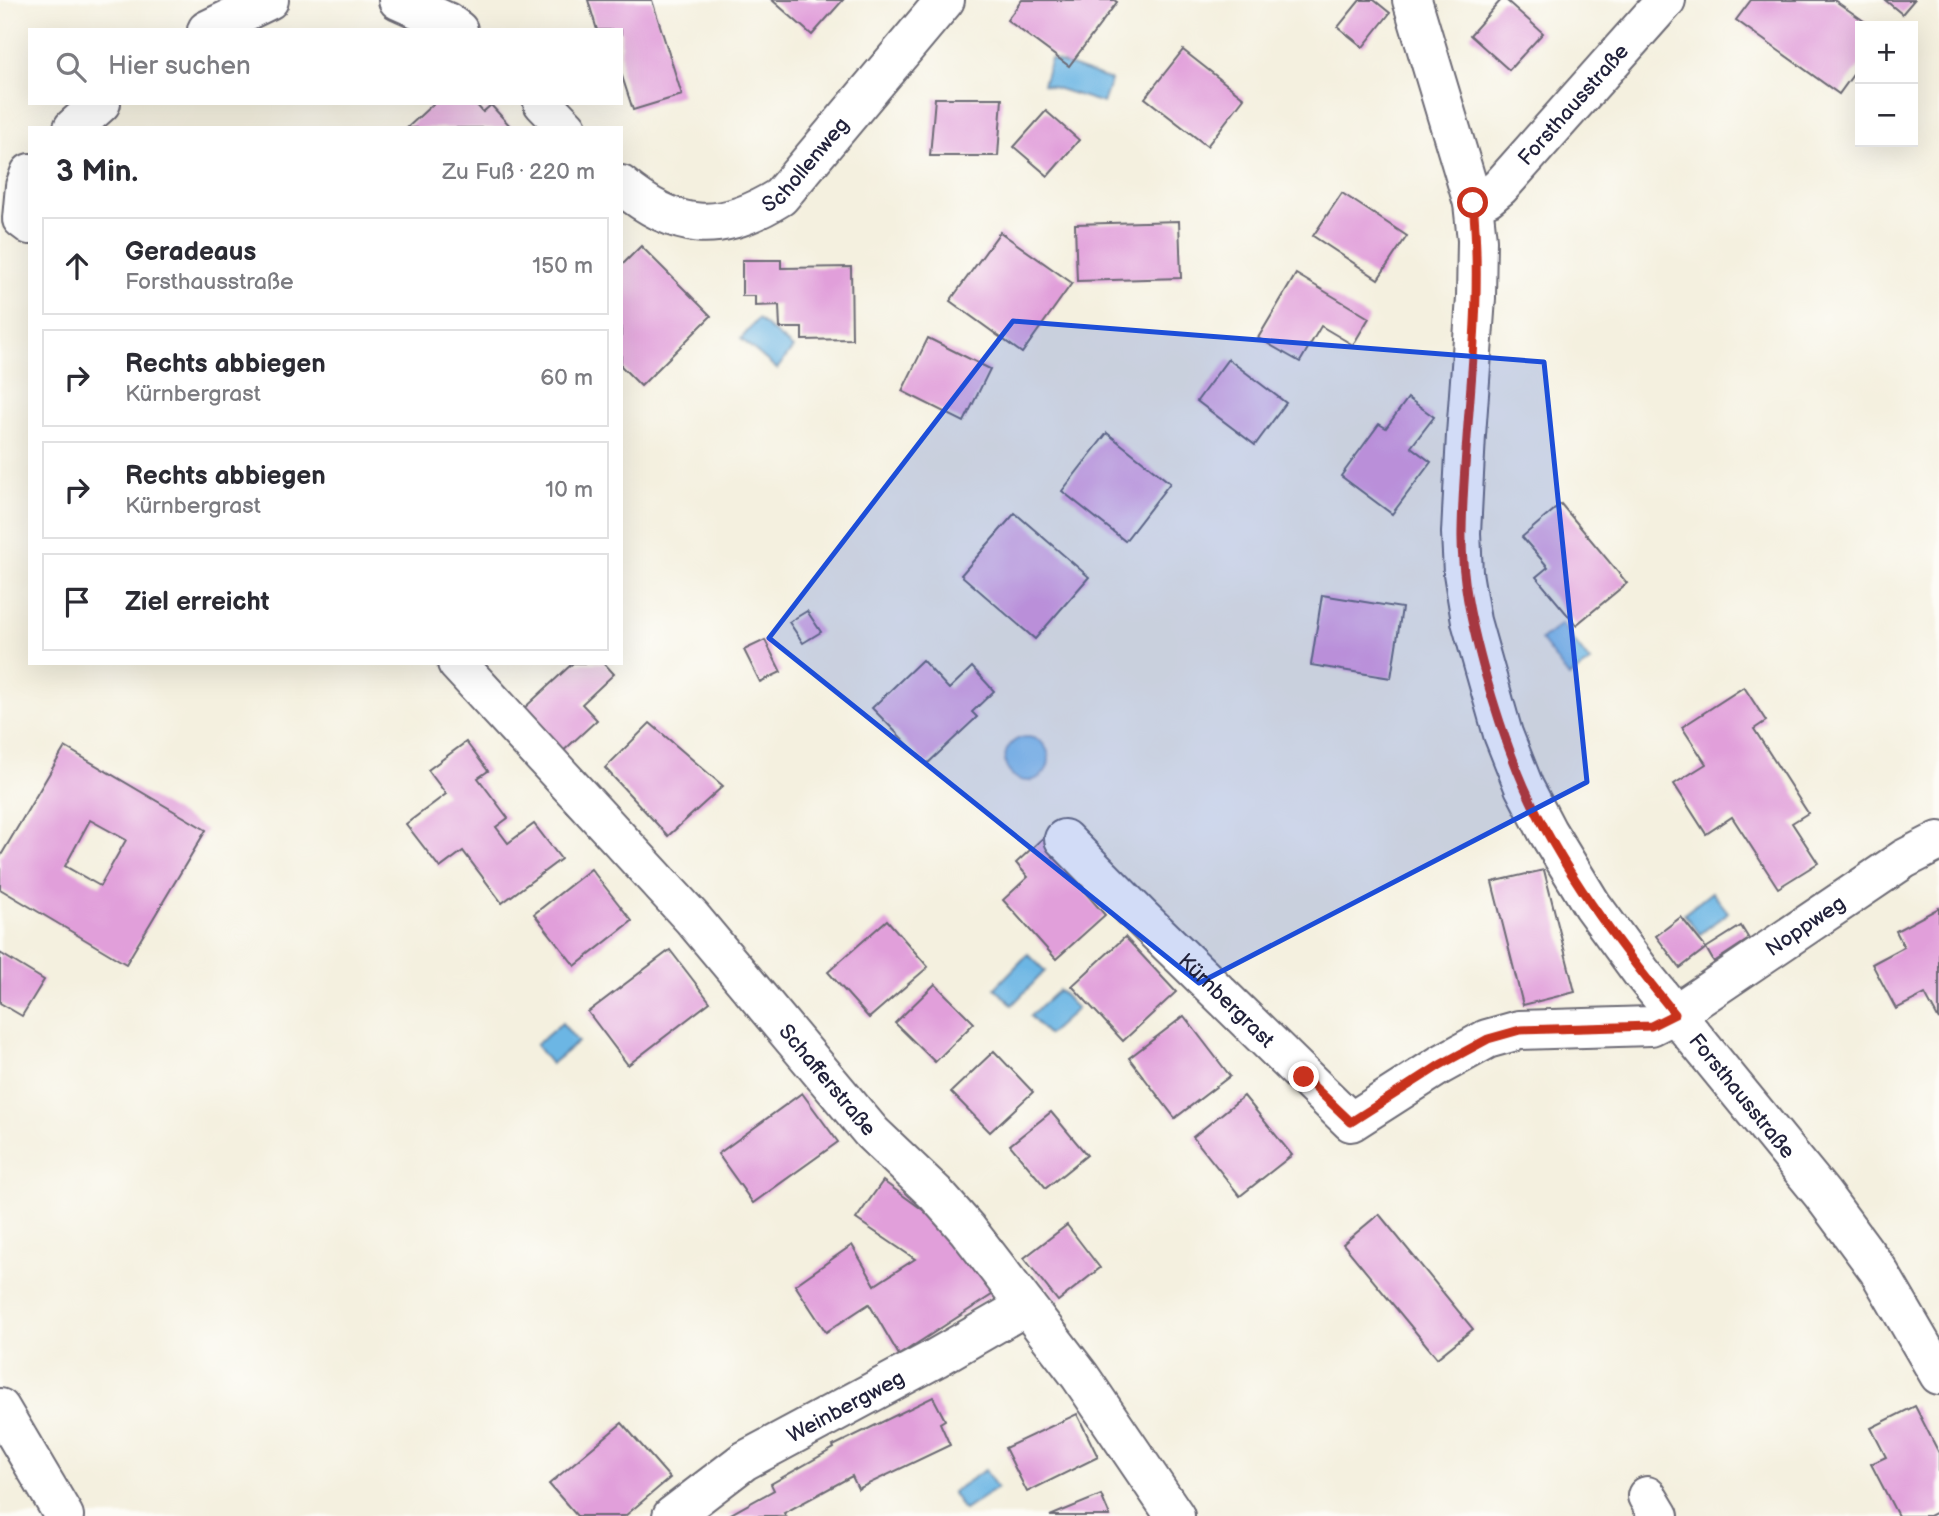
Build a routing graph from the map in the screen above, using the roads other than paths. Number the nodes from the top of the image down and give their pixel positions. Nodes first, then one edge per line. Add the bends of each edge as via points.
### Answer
1 (269, 0) edge
2 (398, 0) edge
3 (945, 0) edge
4 (1412, 0) edge
5 (1666, 0) edge
6 (211, 28) edge
7 (454, 28) edge
8 (99, 105) edge
9 (545, 105) edge
10 (75, 126) edge
11 (564, 126) edge
12 (28, 178) edge
13 (623, 186) edge
14 (1473, 203) junction
15 (26, 222) edge
16 (459, 665) edge
17 (1064, 839) dead end
18 (1939, 841) edge
19 (1675, 1014) junction
20 (1026, 1306) junction
21 (1939, 1375) edge
22 (0, 1408) edge
23 (64, 1516) edge
24 (672, 1516) edge
25 (1175, 1516) edge

1 - 6 street
2 - 7 street
3 - 13 street, Schollenweg via 780,197 754,213 718,223 690,223 658,211
4 - 14 street, Forsthausstraße
5 - 14 street, Forsthausstraße via 1500,187
8 - 10 street
9 - 11 street
12 - 15 street
14 - 19 street, Forsthausstraße via 1476,298 1461,533 1471,621 1503,734 1541,820 1592,905
16 - 20 street, Schafferstraße via 692,918 872,1133 967,1229
17 - 19 street, Kürnbergrast via 1351,1122 1488,1039 1520,1030 1651,1026
18 - 19 street, Noppweg via 1904,859
19 - 21 street, Forsthausstraße via 1878,1270
20 - 24 street, Weinbergweg via 744,1461
20 - 25 street, Schafferstraße via 1080,1376
22 - 23 street

